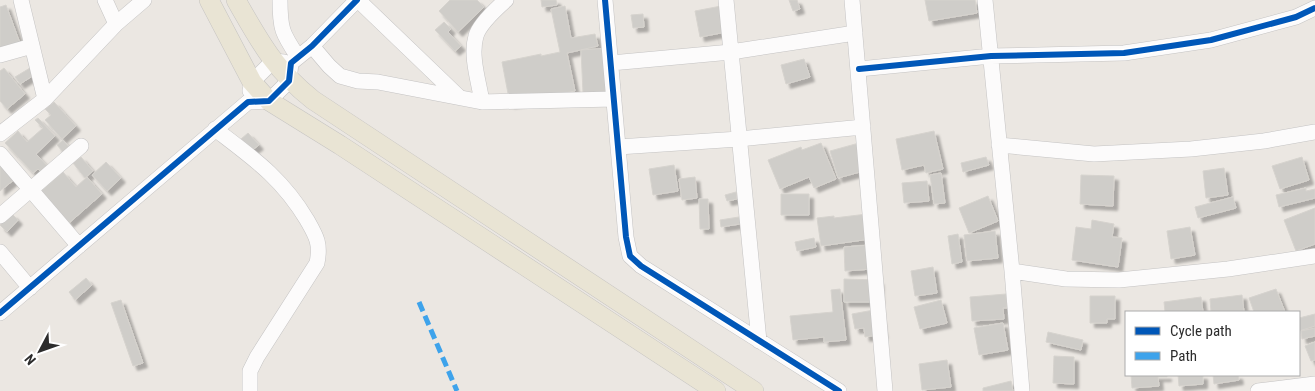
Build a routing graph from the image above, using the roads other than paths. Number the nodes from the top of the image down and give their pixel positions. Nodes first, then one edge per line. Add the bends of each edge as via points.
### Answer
1 (21, 0) edge
2 (105, 0) edge
3 (144, 0) edge
4 (209, 0) edge
5 (236, 0) edge
6 (280, 0) edge
7 (358, 0) edge
8 (506, 0) edge
9 (605, 0) edge
10 (726, 0) edge
11 (852, 0) edge
12 (985, 0) edge
13 (1315, 8) edge
14 (116, 24) junction
15 (856, 33) junction
16 (32, 46) junction
17 (312, 46) junction
18 (731, 52) junction
19 (0, 55) edge
20 (990, 56) junction
21 (273, 61) junction
22 (611, 63) junction
23 (293, 67) junction
24 (859, 69) junction
25 (252, 82) junction
26 (458, 96) junction
27 (44, 99) junction
28 (614, 99) junction
29 (269, 101) junction
30 (248, 102) junction
31 (482, 102) junction
32 (864, 127) junction
33 (215, 129) junction
34 (1315, 132) edge
35 (0, 134) edge
36 (739, 139) junction
37 (999, 145) junction
38 (81, 146) dead end
39 (618, 147) junction
40 (0, 154) edge
41 (30, 190) junction
42 (0, 216) edge
43 (79, 246) junction
44 (0, 252) edge
45 (1315, 256) edge
46 (1012, 271) junction
47 (30, 288) junction
48 (0, 313) edge
49 (759, 341) junction
50 (1315, 384) edge
51 (250, 391) edge
52 (716, 391) edge
53 (754, 391) edge
54 (839, 391) edge
55 (885, 391) edge
56 (1022, 391) edge
57 (1258, 391) edge

1 - 16 street
2 - 14 street
3 - 14 street
4 - 25 main road
5 - 21 main road
6 - 23 street via 283,34
7 - 17 street
7 - 26 street
8 - 31 street via 476,34 474,51
9 - 22 street
10 - 18 street
11 - 15 street
12 - 20 street
13 - 20 street via 1296,17 1211,40 1134,52
14 - 27 street
15 - 18 street
15 - 24 street
16 - 19 street
16 - 27 street
17 - 23 street
17 - 26 street via 340,76
18 - 22 street
18 - 36 street
20 - 24 street
20 - 37 street
21 - 23 main road
21 - 25 street
22 - 28 street
23 - 29 street
23 - 53 main road via 328,110
24 - 32 street
25 - 29 main road
25 - 30 street
26 - 31 street
27 - 35 street
28 - 31 street
28 - 39 street
29 - 30 street
29 - 52 main road
30 - 33 street
32 - 36 street
32 - 55 street
33 - 43 street
33 - 51 street via 277,179 294,199 319,242 317,263 250,371
34 - 37 street via 1191,149 1104,154
36 - 39 street
36 - 49 street
37 - 46 street
38 - 41 street
39 - 49 street via 630,256
40 - 41 street
41 - 42 street
41 - 43 street
43 - 47 street
44 - 47 street
45 - 46 street via 1119,280 1066,279
46 - 56 street
47 - 48 street
49 - 54 street
50 - 57 street

